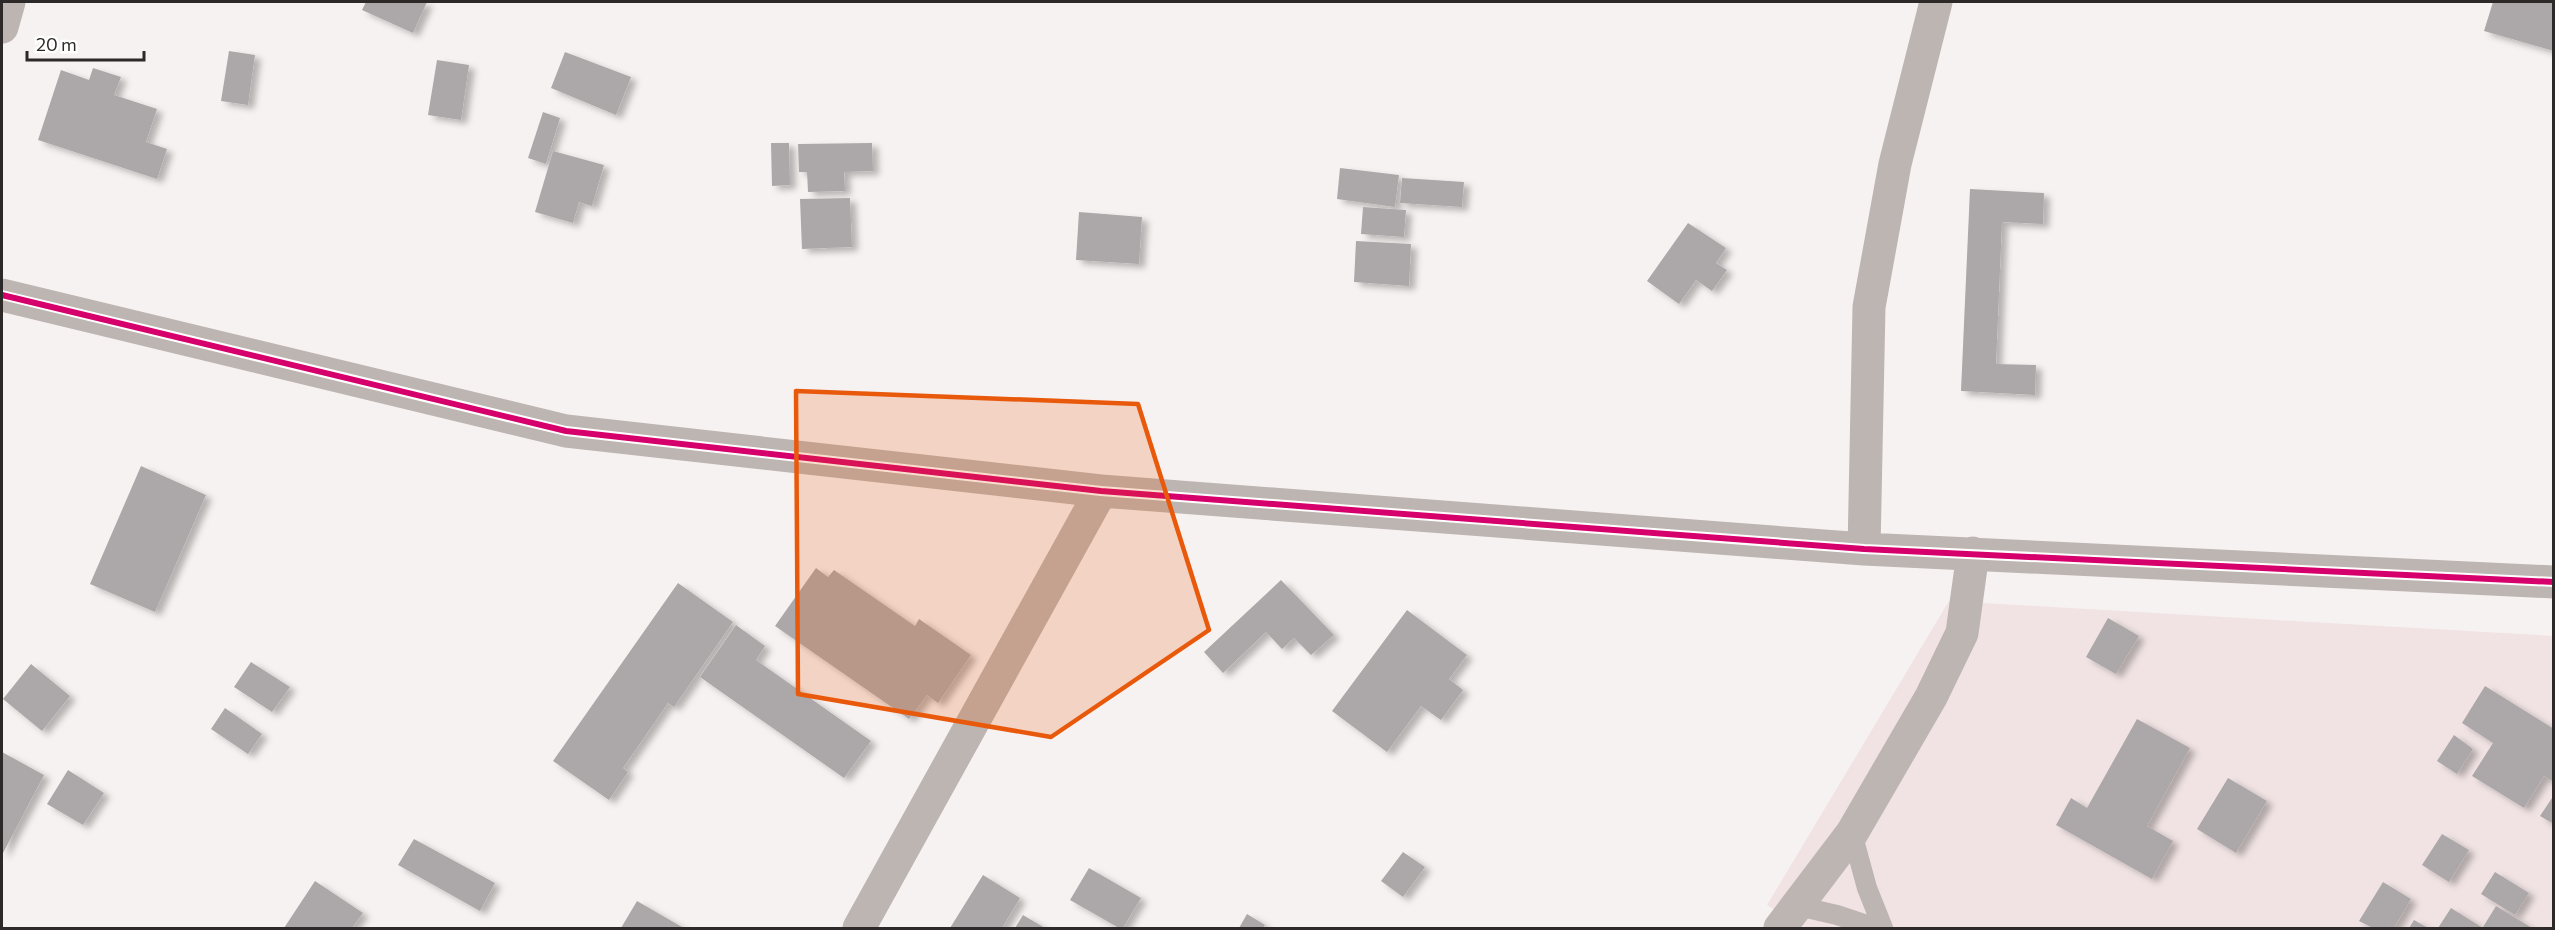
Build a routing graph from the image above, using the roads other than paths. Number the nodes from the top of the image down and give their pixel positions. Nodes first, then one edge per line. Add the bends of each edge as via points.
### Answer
1 (9, 2) edge
2 (1936, 2) edge
3 (2, 27) edge
4 (2, 295) edge
5 (1101, 491) junction
6 (1864, 549) junction
7 (1973, 553) junction
8 (2553, 582) edge
9 (1852, 833) junction
10 (1789, 917) edge
11 (859, 928) edge
12 (1876, 928) edge
13 (1883, 928) edge

1 - 3 street
2 - 6 street via 1895,164 1869,307
4 - 5 street via 566,431
5 - 6 street
5 - 11 street
6 - 7 street
7 - 8 street
7 - 9 street via 1962,633 1931,697
9 - 10 street
9 - 13 lane
10 - 12 lane via 1837,915

